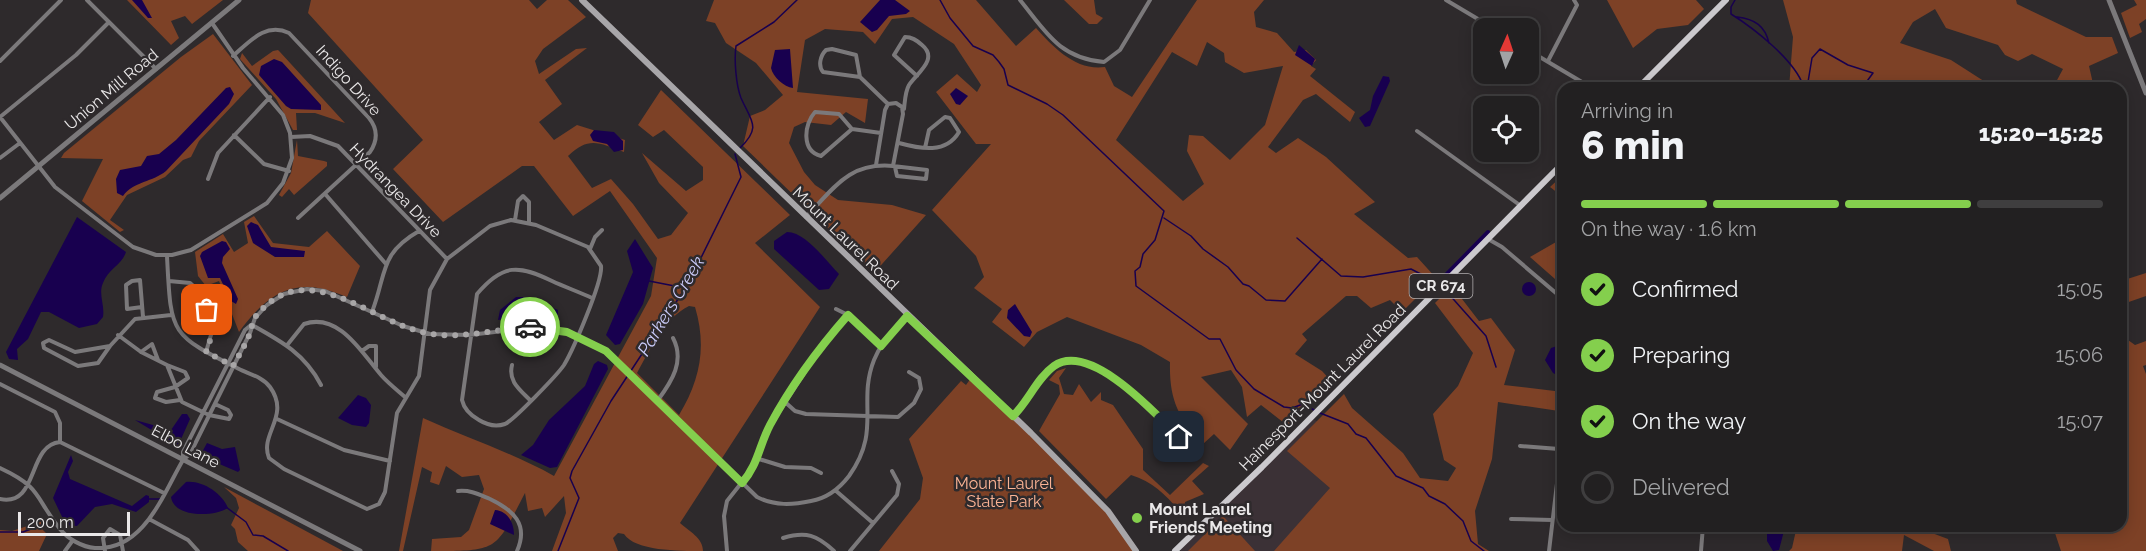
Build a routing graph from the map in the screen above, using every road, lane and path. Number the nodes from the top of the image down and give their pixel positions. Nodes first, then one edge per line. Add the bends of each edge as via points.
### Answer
1 (61, 0) edge
2 (87, 0) edge
3 (239, 0) edge
4 (582, 0) edge
5 (1020, 0) edge
6 (1150, 0) edge
7 (1446, 0) edge
8 (1574, 0) edge
9 (1726, 0) edge
10 (2109, 0) edge
11 (1476, 18) edge
12 (109, 22) junction
13 (212, 23) junction
14 (233, 56) junction
15 (1539, 56) edge
16 (0, 61) edge
17 (1548, 61) junction
18 (156, 69) junction
19 (916, 76) junction
20 (860, 77) junction
21 (1582, 82) edge
22 (1644, 82) edge
23 (2146, 93) edge
24 (270, 97) junction
25 (888, 104) junction
26 (903, 112) junction
27 (0, 117) edge
28 (852, 129) junction
29 (1417, 131) dead end
30 (881, 133) junction
31 (234, 135) junction
32 (291, 137) junction
33 (20, 143) junction
34 (899, 143) junction
35 (925, 148) junction
36 (0, 158) edge
37 (39, 165) junction
38 (357, 165) junction
39 (876, 165) junction
40 (894, 166) junction
41 (1557, 169) edge
42 (289, 171) junction
43 (208, 179) dead end
44 (326, 195) junction
45 (0, 198) edge
46 (1521, 206) junction
47 (805, 217) junction
48 (298, 218) dead end
49 (515, 218) junction
50 (529, 223) junction
51 (602, 230) dead end
52 (419, 231) junction
53 (1488, 239) junction
54 (590, 249) junction
55 (167, 256) junction
56 (447, 259) junction
57 (386, 264) junction
58 (169, 281) junction
59 (1557, 294) edge
60 (592, 298) junction
61 (142, 307) junction
62 (836, 309) dead end
63 (372, 312) junction
64 (171, 315) junction
65 (848, 315) junction
66 (907, 316) junction
67 (143, 317) junction
68 (252, 325) junction
69 (425, 333) junction
70 (118, 335) junction
71 (470, 335) junction
72 (577, 336) junction
73 (673, 338) dead end
74 (288, 344) junction
75 (111, 346) junction
76 (881, 346) junction
77 (362, 351) junction
78 (141, 352) junction
79 (206, 352) junction
80 (159, 360) junction
81 (228, 363) junction
82 (0, 365) edge
83 (167, 365) junction
84 (512, 365) dead end
85 (233, 366) junction
86 (376, 368) junction
87 (909, 372) dead end
88 (0, 385) edge
89 (321, 385) dead end
90 (175, 387) junction
91 (405, 397) junction
92 (180, 400) junction
93 (530, 400) junction
94 (658, 400) junction
95 (785, 402) junction
96 (215, 404) junction
97 (202, 411) junction
98 (209, 415) junction
99 (1013, 416) junction
100 (868, 417) junction
101 (277, 419) junction
102 (1179, 437) dead end
103 (60, 441) junction
104 (1520, 446) dead end
105 (1557, 449) edge
106 (759, 459) junction
107 (183, 460) junction
108 (390, 461) junction
109 (0, 468) edge
110 (892, 471) dead end
111 (821, 472) dead end
112 (1557, 478) edge
113 (28, 483) junction
114 (742, 483) junction
115 (835, 490) junction
116 (458, 491) dead end
117 (164, 494) junction
118 (0, 499) edge
119 (149, 519) junction
120 (1511, 519) dead end
121 (1552, 520) junction
122 (873, 524) junction
123 (1703, 532) edge
124 (783, 538) dead end
125 (73, 540) junction
126 (123, 544) junction
127 (105, 550) edge
128 (65, 551) edge
129 (123, 551) edge
130 (198, 551) edge
131 (360, 551) edge
132 (517, 551) edge
133 (727, 551) edge
134 (834, 551) edge
135 (850, 551) edge
136 (1136, 551) edge
137 (1175, 551) edge
138 (1549, 551) edge
139 (1701, 551) edge

1 - 16 street
2 - 12 street
3 - 13 street, Union Mill Road
4 - 47 main road, Mount Laurel Road
5 - 6 street via 1056,44 1082,60 1104,62 1120,50
7 - 11 street
8 - 17 street via 1577,5
9 - 22 main road
10 - 23 street
12 - 18 street
12 - 27 street via 70,60
13 - 14 street
13 - 18 street, Union Mill Road
14 - 24 street
14 - 38 street, Indigo Drive via 267,29 282,29 292,35 374,125 374,146
15 - 17 street
17 - 21 street
18 - 37 street, Union Mill Road
19 - 19 street via 927,63 928,53 911,37 905,37 894,55
19 - 26 street via 907,90
20 - 20 street via 856,55 832,49 823,52 823,72
20 - 25 street
24 - 31 street
24 - 32 street via 283,115
25 - 26 street via 899,105
25 - 30 street
26 - 34 street
27 - 33 street
28 - 28 street via 821,156 806,143 815,112 839,114
28 - 30 street
29 - 46 street
30 - 39 street
31 - 42 street via 264,164
31 - 43 street via 216,157
32 - 38 street, Hydrangea Drive via 330,141
32 - 42 street
33 - 36 street
33 - 37 street
34 - 35 street
34 - 40 street
35 - 35 street via 942,147 958,135 959,128 945,117 929,130
37 - 45 street, Union Mill Road
37 - 55 street via 59,190 133,247 151,255
38 - 44 street, Indigo Drive
38 - 52 street, Hydrangea Drive
39 - 40 street
39 - 47 street via 855,171
40 - 40 street via 927,170 926,179 897,176
41 - 46 main road, Hainesport-Mount Laurel Road / CR 674
42 - 55 street via 259,209 195,248
44 - 48 street, Indigo Drive
44 - 57 street
46 - 53 main road, Hainesport-Mount Laurel Road / CR 674
47 - 66 main road, Mount Laurel Road
49 - 50 street
49 - 50 street via 519,199 527,197
49 - 56 street via 490,226
50 - 54 street
51 - 54 street
52 - 56 street, Hydrangea Drive
52 - 57 street via 398,245
53 - 59 street
53 - 137 main road, Hainesport-Mount Laurel Road / CR 674
54 - 60 street via 600,261 602,271
55 - 58 street
56 - 69 street via 431,286
57 - 63 street
58 - 64 street
58 - 79 street via 190,283 200,292 213,328
60 - 71 street via 530,270 507,270 477,294
60 - 72 street
61 - 61 street via 127,309 126,285 132,281 140,280
61 - 67 street
62 - 65 street
63 - 68 street via 325,291 307,289 273,300
63 - 69 street
64 - 67 street
64 - 79 street via 181,335
65 - 76 street
65 - 95 street via 825,341
66 - 76 street
66 - 99 main road, Mount Laurel Road
67 - 70 street via 131,321
68 - 74 street
68 - 81 street via 245,330
68 - 85 street
69 - 71 street
69 - 91 street via 420,372
70 - 75 street
70 - 78 street
71 - 72 street via 537,327
71 - 93 street via 461,395 467,411 487,424 501,425 514,418
72 - 93 street via 562,368
72 - 94 street via 611,356
73 - 94 street via 678,361
74 - 77 street via 304,324 321,322 343,332
74 - 89 street via 309,364
75 - 75 street via 75,352 49,340 43,343 44,348 81,367 98,363
76 - 100 street via 871,372
77 - 86 street
77 - 86 street via 371,345 377,348
78 - 80 street
78 - 80 street via 152,344
79 - 81 street
80 - 83 street
81 - 85 street
81 - 97 street
82 - 107 street, Elbo Lane
83 - 90 street
83 - 90 street via 187,374 188,378
84 - 93 street via 513,381
85 - 96 street
85 - 101 street via 270,387 277,403
86 - 91 street
87 - 100 street via 919,378 922,386 910,407 898,417
88 - 103 street via 55,412 60,423
90 - 92 street
90 - 92 street via 157,392 155,398 166,402
91 - 108 street via 397,413
92 - 97 street
94 - 114 street
95 - 100 street via 803,414
95 - 106 street via 768,430
96 - 98 street
96 - 98 street via 228,410 230,417 224,420
97 - 98 street
97 - 107 street
98 - 107 street via 190,454
99 - 102 street via 1051,368 1074,361 1121,381
99 - 136 main road, Mount Laurel Road via 1108,511
100 - 115 street via 864,452
101 - 108 street via 340,448
101 - 108 street via 267,445 272,461 360,508 372,508 382,501
103 - 113 street via 43,450
103 - 117 street
104 - 105 street
106 - 111 street
106 - 114 street
107 - 117 street
107 - 131 street, Elbo Lane
109 - 113 street
110 - 122 street via 898,491
112 - 121 street
113 - 118 street via 18,497
113 - 125 street via 60,529
114 - 115 street via 757,497 784,505 817,500
114 - 133 street via 724,507
115 - 122 street
116 - 132 street via 470,490 510,508 520,522
117 - 119 street
119 - 126 street via 138,535
119 - 130 street via 188,540
120 - 121 street
121 - 138 street
122 - 135 street
123 - 139 street
124 - 134 street via 810,534
125 - 127 street
125 - 128 street
126 - 127 street
126 - 127 street via 120,535 110,530 104,535
126 - 129 street

